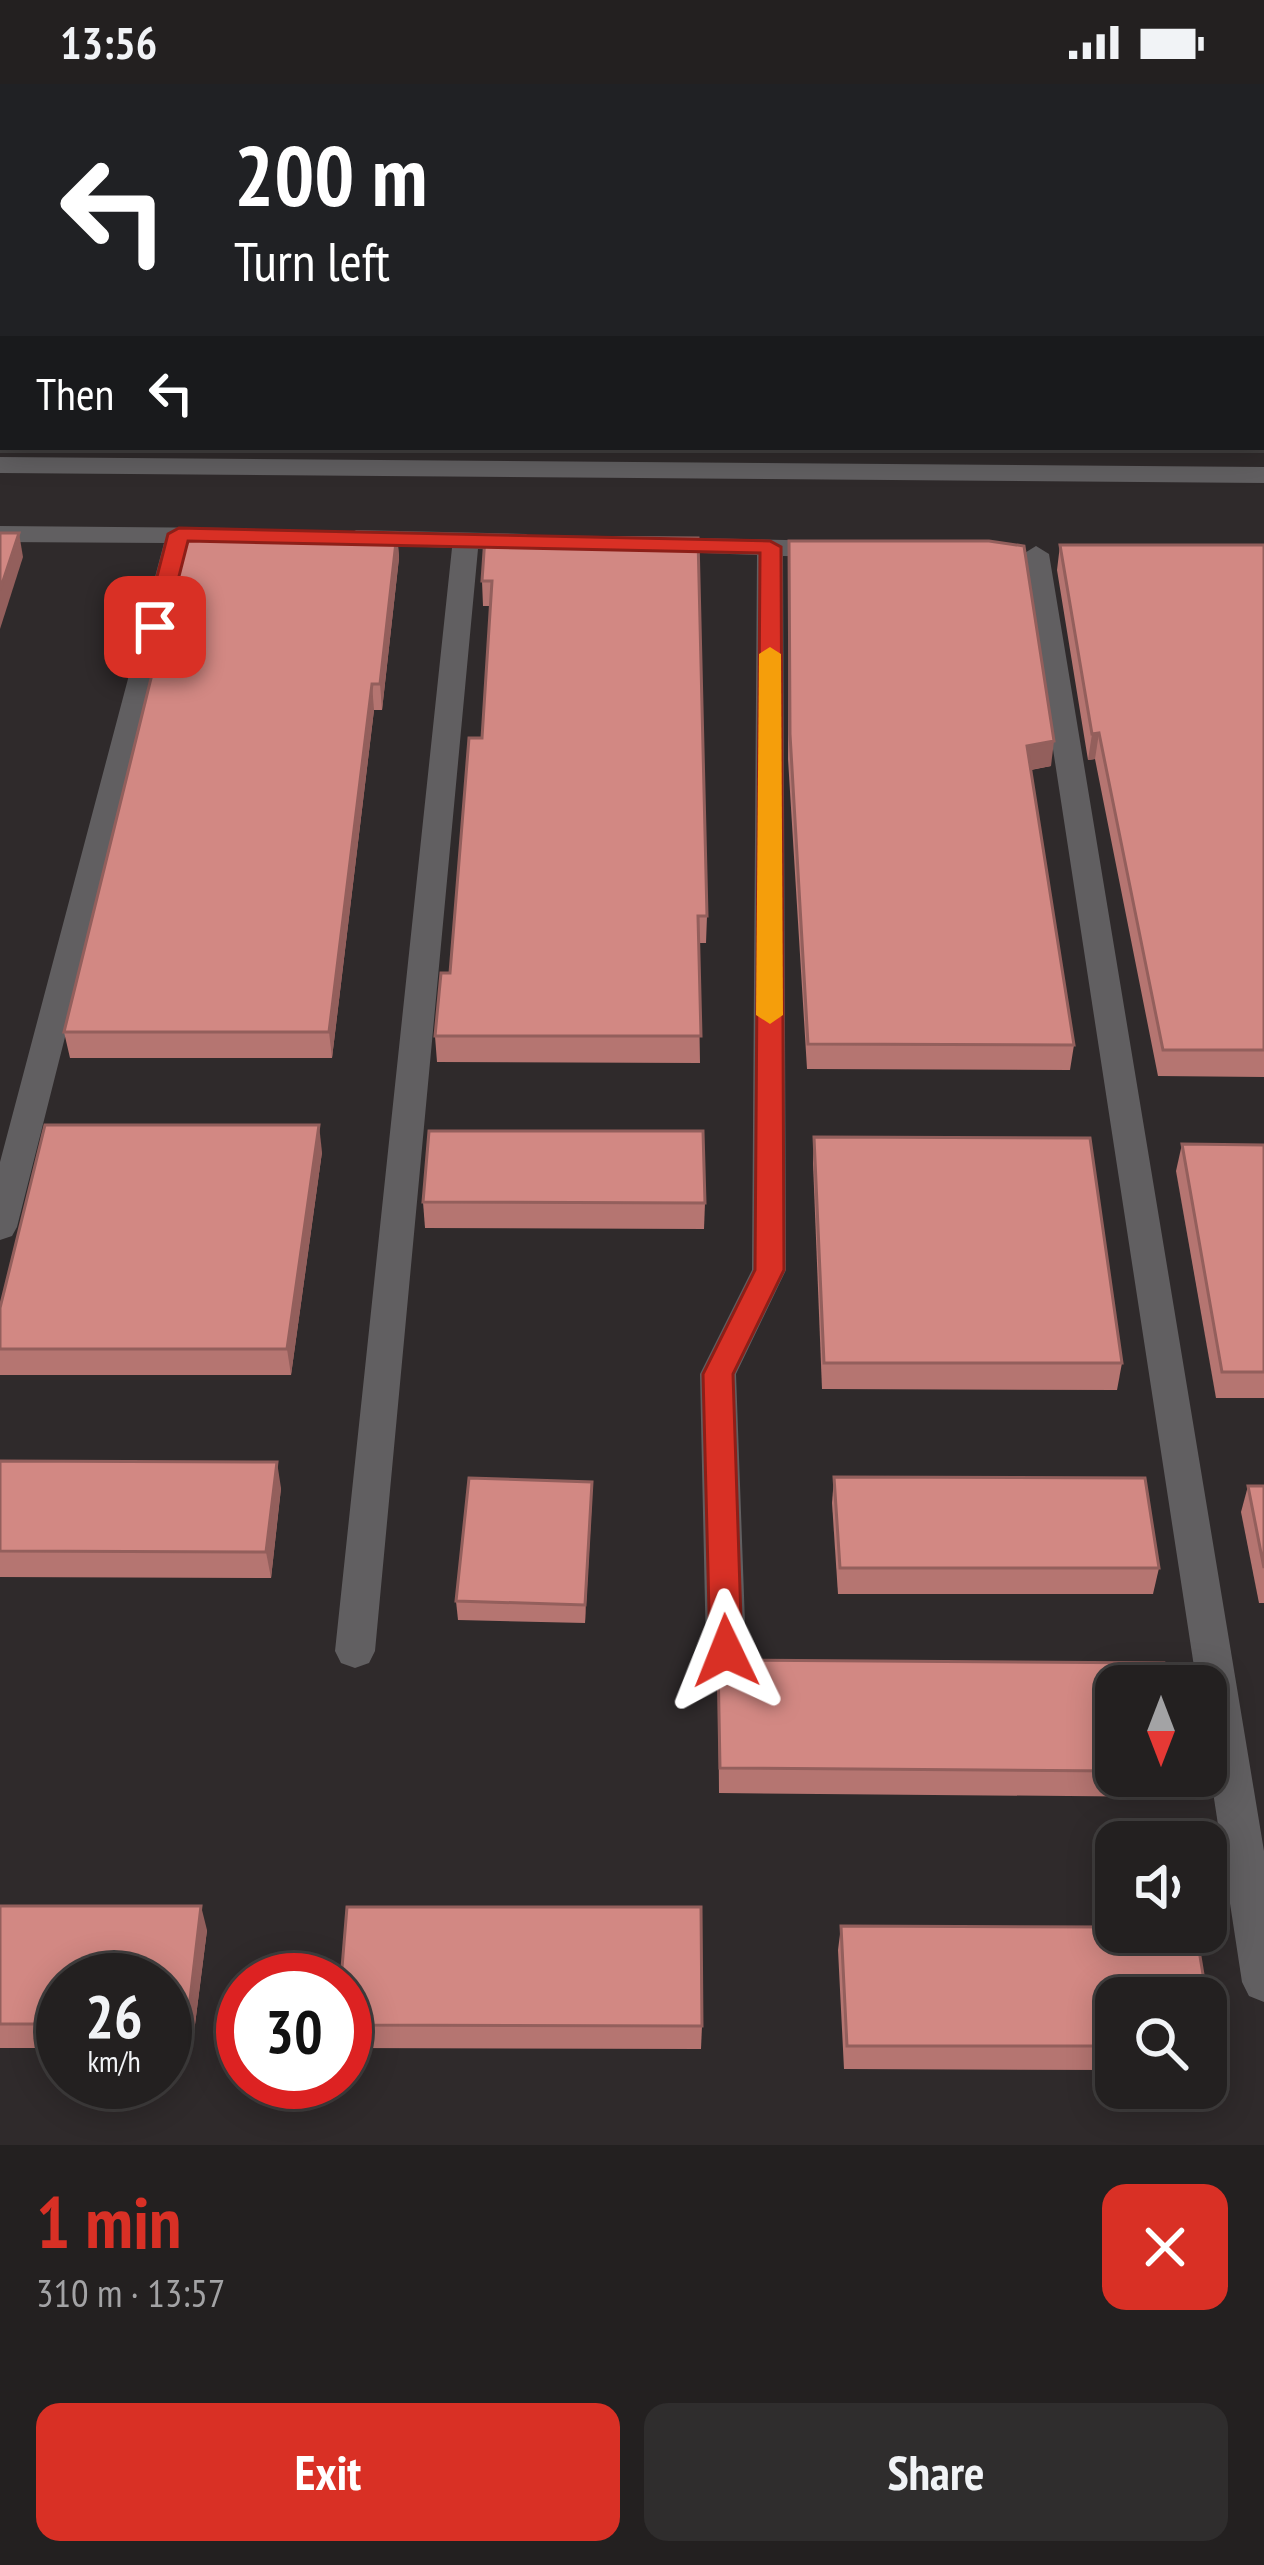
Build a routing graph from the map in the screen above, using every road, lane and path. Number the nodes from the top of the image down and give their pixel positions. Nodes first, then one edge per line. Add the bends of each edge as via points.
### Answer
1 (438, 458) edge
2 (0, 465) edge
3 (1264, 476) edge
4 (0, 534) edge
5 (179, 534) junction
6 (250, 536) edge
7 (322, 538) edge
8 (466, 541) junction
9 (560, 543) edge
10 (630, 544) edge
11 (770, 547) junction
12 (859, 549) edge
13 (1036, 554) dead end
14 (0, 1227) edge
15 (355, 1651) dead end
16 (726, 1651) dead end
17 (1264, 1982) edge

1 - 2 street
1 - 3 street
4 - 5 street
5 - 6 street
5 - 14 street
7 - 8 street
8 - 9 street
8 - 15 street
10 - 11 street
11 - 12 street
11 - 16 street via 769,1270 718,1374
13 - 17 street

